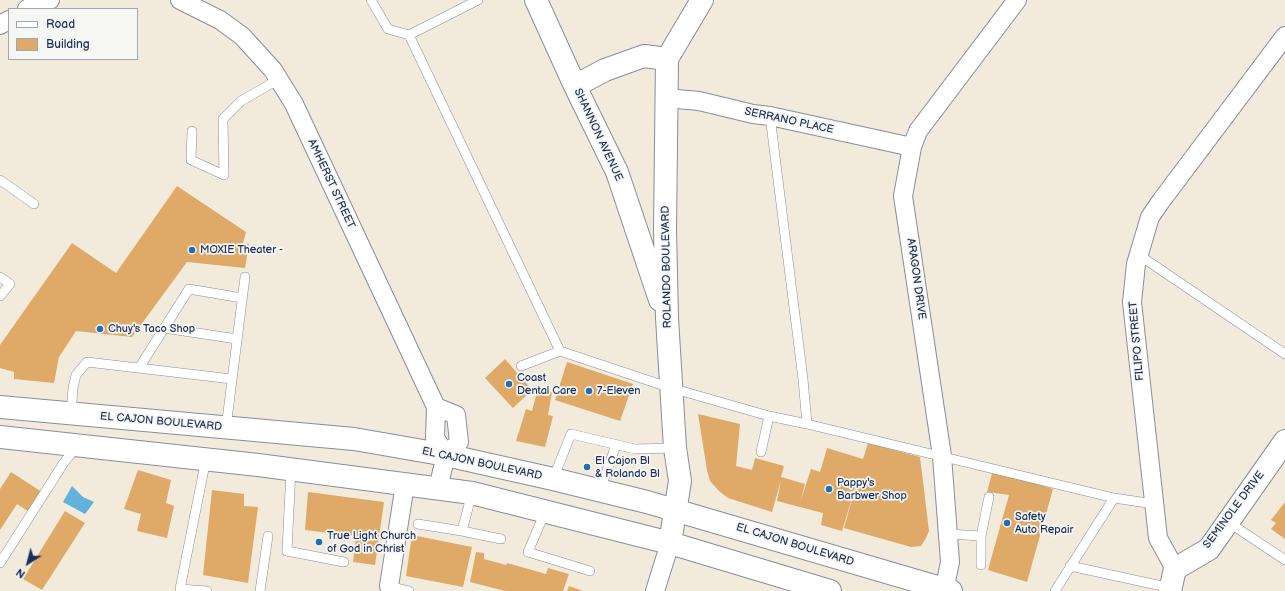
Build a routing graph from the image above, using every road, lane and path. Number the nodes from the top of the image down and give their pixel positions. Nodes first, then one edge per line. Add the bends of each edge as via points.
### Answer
1 (50, 0) edge
2 (180, 0) edge
3 (371, 0) edge
4 (478, 0) edge
5 (536, 0) edge
6 (701, 0) edge
7 (1017, 0) edge
8 (29, 8) edge
9 (409, 36) junction
10 (1285, 36) edge
11 (667, 59) junction
12 (279, 79) junction
13 (575, 86) junction
14 (666, 98) junction
15 (770, 116) junction
16 (192, 131) dead end
17 (912, 147) junction
18 (0, 180) edge
19 (34, 204) dead end
20 (1139, 255) junction
21 (0, 277) edge
22 (245, 277) dead end
23 (0, 296) edge
24 (242, 298) junction
25 (667, 318) junction
26 (164, 328) junction
27 (237, 339) junction
28 (560, 351) junction
29 (1285, 354) edge
30 (521, 366) dead end
31 (139, 368) junction
32 (232, 379) junction
33 (671, 388) junction
34 (0, 407) edge
35 (70, 414) junction
36 (769, 416) junction
37 (807, 424) junction
38 (226, 428) junction
39 (0, 438) edge
40 (1285, 441) edge
41 (616, 445) junction
42 (76, 446) junction
43 (675, 448) junction
44 (761, 452) dead end
45 (446, 455) junction
46 (942, 456) junction
47 (206, 459) junction
48 (291, 469) junction
49 (553, 478) junction
50 (405, 484) junction
51 (438, 488) junction
52 (600, 490) junction
53 (472, 493) junction
54 (989, 497) dead end
55 (1114, 498) junction
56 (1154, 504) junction
57 (675, 510) junction
58 (544, 512) junction
59 (1228, 522) junction
60 (418, 524) dead end
61 (462, 531) junction
62 (948, 534) junction
63 (268, 536) dead end
64 (981, 536) junction
65 (501, 538) dead end
66 (670, 543) junction
67 (1285, 560) edge
68 (344, 562) dead end
69 (0, 563) edge
70 (981, 565) dead end
71 (1070, 566) junction
72 (590, 571) dead end
73 (1172, 583) edge
74 (389, 586) joint
75 (801, 587) edge
76 (946, 590) edge
77 (207, 591) edge
78 (260, 591) edge
79 (409, 591) edge
80 (655, 591) edge
81 (830, 591) edge
82 (1055, 591) edge

1 - 8 street
2 - 12 street, AMHERST STREET via 220,20 242,36 274,70
3 - 9 lane via 388,29
4 - 9 lane
5 - 13 main road, SHANNON AVENUE
6 - 11 main road, ROLANDO BOULEVARD
7 - 17 street, ARAGON DRIVE via 918,131
9 - 28 lane
10 - 20 street, FILIPO STREET via 1160,201 1150,217
11 - 13 main road via 644,56 605,70
11 - 14 main road, ROLANDO BOULEVARD
12 - 16 lane via 241,101 223,119 224,175 191,160
12 - 45 street, AMHERST STREET via 294,104 436,406 435,438
13 - 25 main road, SHANNON AVENUE via 617,172
14 - 15 street, SERRANO PLACE via 699,101
14 - 25 main road, ROLANDO BOULEVARD
15 - 17 street, SERRANO PLACE
15 - 37 lane
17 - 46 street, ARAGON DRIVE via 903,196
18 - 19 lane
20 - 29 lane
20 - 56 street, FILIPO STREET via 1132,302
21 - 23 lane via 10,284
22 - 24 lane
24 - 26 lane via 189,289
24 - 27 lane
25 - 33 main road, ROLANDO BOULEVARD
26 - 27 lane
26 - 31 lane
27 - 32 lane
28 - 30 lane
28 - 33 lane
31 - 32 lane
31 - 35 lane via 86,362 76,375
32 - 38 lane
33 - 36 lane
33 - 43 main road, ROLANDO BOULEVARD
34 - 35 main road, EL CAJON BOULEVARD
35 - 38 main road, EL CAJON BOULEVARD
36 - 37 lane
36 - 44 lane
37 - 46 lane
38 - 45 main road, EL CAJON BOULEVARD via 354,439
39 - 42 main road
40 - 59 main road, SEMINOLE DRIVE
41 - 43 lane via 636,449
41 - 49 lane via 571,434
41 - 52 lane
42 - 47 main road
42 - 69 lane
43 - 57 main road, ROLANDO BOULEVARD via 680,482
45 - 49 main road, EL CAJON BOULEVARD
45 - 51 street
46 - 55 lane
46 - 62 street, ARAGON DRIVE
47 - 48 main road
47 - 77 lane via 180,589
48 - 50 main road
48 - 68 lane via 287,551
49 - 52 main road, EL CAJON BOULEVARD
50 - 51 main road
50 - 74 street
51 - 53 main road
52 - 57 main road, EL CAJON BOULEVARD
53 - 58 main road
53 - 61 lane
54 - 64 lane
55 - 56 lane
55 - 71 lane
56 - 73 street, FILIPO STREET via 1158,538
57 - 66 main road, ROLANDO BOULEVARD
57 - 76 main road, EL CAJON BOULEVARD
58 - 66 main road
58 - 72 lane via 528,552
59 - 67 lane
59 - 73 main road, SEMINOLE DRIVE via 1209,548
60 - 61 lane
61 - 65 lane
62 - 64 lane
62 - 76 street, ARAGON DRIVE via 950,562
63 - 78 lane
64 - 70 lane
66 - 75 main road
66 - 80 street
71 - 73 lane
71 - 82 lane
74 - 79 lane
75 - 81 main road

